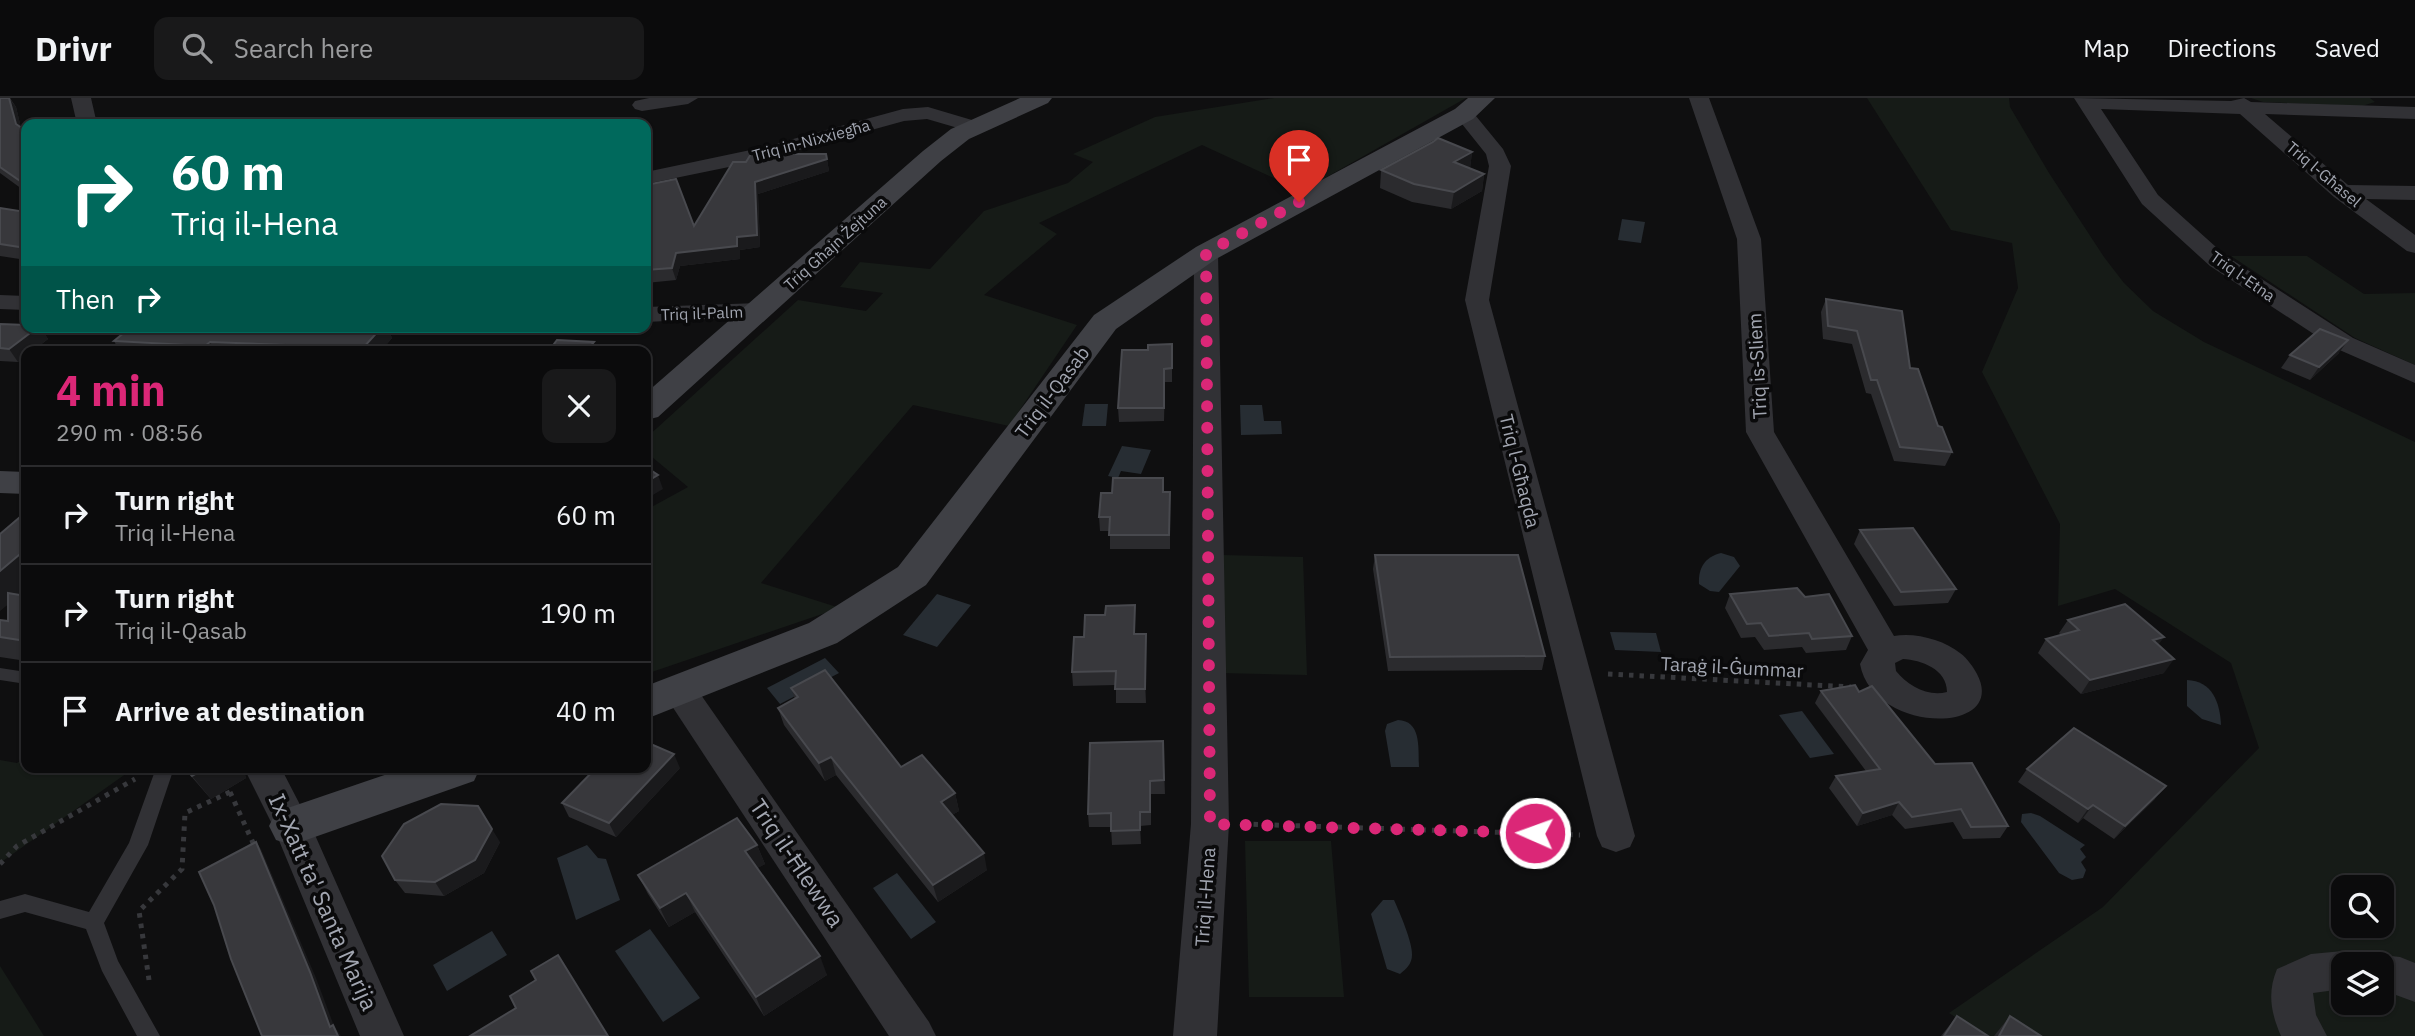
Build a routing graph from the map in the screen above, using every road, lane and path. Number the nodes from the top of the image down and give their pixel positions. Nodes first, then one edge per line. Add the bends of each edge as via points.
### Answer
1 (81, 98) edge
2 (688, 98) edge
3 (1040, 98) edge
4 (1699, 98) edge
5 (2388, 98) edge
6 (2085, 101) edge
7 (2241, 103) edge
8 (642, 105) dead end
9 (1473, 106) edge
10 (2415, 111) edge
11 (87, 119) edge
12 (975, 127) junction
13 (651, 177) edge
14 (2342, 192) junction
15 (2415, 193) edge
16 (2415, 246) edge
17 (1206, 253) junction
18 (0, 302) edge
19 (21, 303) edge
20 (759, 311) junction
21 (651, 315) edge
22 (2415, 375) edge
23 (651, 406) edge
24 (0, 482) edge
25 (21, 483) edge
26 (1886, 651) junction
27 (1572, 672) junction
28 (0, 674) edge
29 (21, 677) edge
30 (1891, 689) junction
31 (663, 697) edge
32 (163, 773) edge
33 (263, 773) edge
34 (444, 773) edge
35 (142, 775) dead end
36 (219, 786) dead end
37 (230, 792) junction
38 (1210, 824) junction
39 (273, 835) junction
40 (1616, 836) joint
41 (0, 864) edge
42 (0, 910) edge
43 (94, 922) junction
44 (2331, 971) edge
45 (2394, 975) edge
46 (2415, 983) edge
47 (150, 986) dead end
48 (149, 1036) edge
49 (382, 1036) edge
50 (914, 1036) edge
51 (1195, 1036) edge
52 (2305, 1036) edge

1 - 11 street
2 - 8 street
3 - 12 street, Triq Għajn Żejtuna
4 - 26 street, Triq is-Sliem via 1749,239 1760,432
5 - 10 street
6 - 7 street
6 - 22 street, Triq l-Etna via 2150,199 2218,261 2344,342
7 - 10 street
7 - 14 street, Triq l-Għasel
9 - 17 street, Triq il-Qasab
9 - 27 street, Triq l-Għaqda via 1500,166 1476,300
12 - 13 street, Triq in-Nixxiegħa via 928,113 903,115 763,154
12 - 20 street, Triq Għajn Żejtuna via 932,156
14 - 15 street
14 - 16 street, Triq l-Għasel
17 - 31 street, Triq il-Qasab via 1104,322 912,576 823,633
17 - 38 street, Triq il-Hena
18 - 19 street
20 - 21 street, Triq il-Palm
20 - 23 street, Triq Għajn Żejtuna
24 - 25 street
26 - 30 street via 1878,667
26 - 30 street via 1911,647 1940,656 1962,675 1966,686 1958,703 1934,708 1911,702
27 - 30 path, Taraġ il-Ġummar
27 - 40 street, Triq l-Għaqda
28 - 29 lane
31 - 50 street, Triq il-Ħlewwa
32 - 43 lane via 138,845
33 - 39 street, Ix-Xatt ta' Santa Marija
34 - 39 street
35 - 41 path via 17,846
36 - 37 path
37 - 39 path
37 - 47 path via 185,813 183,869 139,911
38 - 40 path
38 - 51 street, Triq il-Hena
39 - 49 street, Ix-Xatt ta' Santa Marija
42 - 43 lane via 25,903
43 - 48 lane via 109,964
44 - 52 street via 2311,973 2292,983 2290,1005
45 - 46 street

